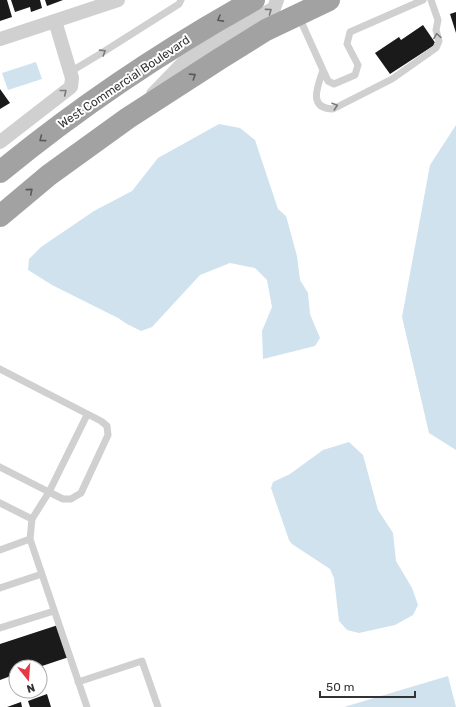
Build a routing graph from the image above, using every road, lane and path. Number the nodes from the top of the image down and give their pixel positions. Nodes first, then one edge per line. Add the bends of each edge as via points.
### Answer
1 (118, 0) edge
2 (181, 0) edge
3 (254, 0) edge
4 (277, 0) edge
5 (329, 0) edge
6 (423, 0) edge
7 (431, 0) edge
8 (303, 7) edge
9 (55, 21) junction
10 (0, 39) edge
11 (323, 70) junction
12 (70, 72) junction
13 (128, 118) junction
14 (0, 142) edge
15 (0, 172) edge
16 (0, 216) edge
17 (0, 369) edge
18 (87, 415) junction
19 (0, 467) edge
20 (49, 492) junction
21 (2, 506) edge
22 (32, 519) junction
23 (30, 539) junction
24 (0, 550) edge
25 (42, 574) junction
26 (0, 588) edge
27 (54, 611) junction
28 (0, 628) edge
29 (78, 682) junction
30 (87, 707) edge
31 (158, 707) edge

1 - 9 street
12 -> 2 lane via 174,8
3 -> 15 highway, West Commercial Boulevard via 201,29 111,88
13 -> 4 street, West Commercial Boulevard via 186,60 274,8
5 - 8 highway, West Commercial Boulevard
6 - 11 lane via 350,32 347,44 358,65 355,75 334,84 328,81
11 -> 7 lane via 316,92 317,99 320,105 333,109 392,79 436,48 439,42 436,30 438,20
8 - 11 lane
13 -> 8 highway, West Commercial Boulevard
9 - 10 street
9 - 12 street
14 -> 12 street via 71,87
16 -> 13 highway, West Commercial Boulevard via 49,175
17 - 18 lane
18 - 20 lane
18 - 20 lane via 107,426 108,435 81,492 71,500
19 - 20 lane
20 - 22 lane
21 - 22 lane
22 - 23 lane
23 - 24 lane
23 - 25 lane
25 - 26 lane
25 - 27 lane
27 - 28 lane
27 - 29 lane
29 - 30 lane
29 - 31 lane via 142,661

